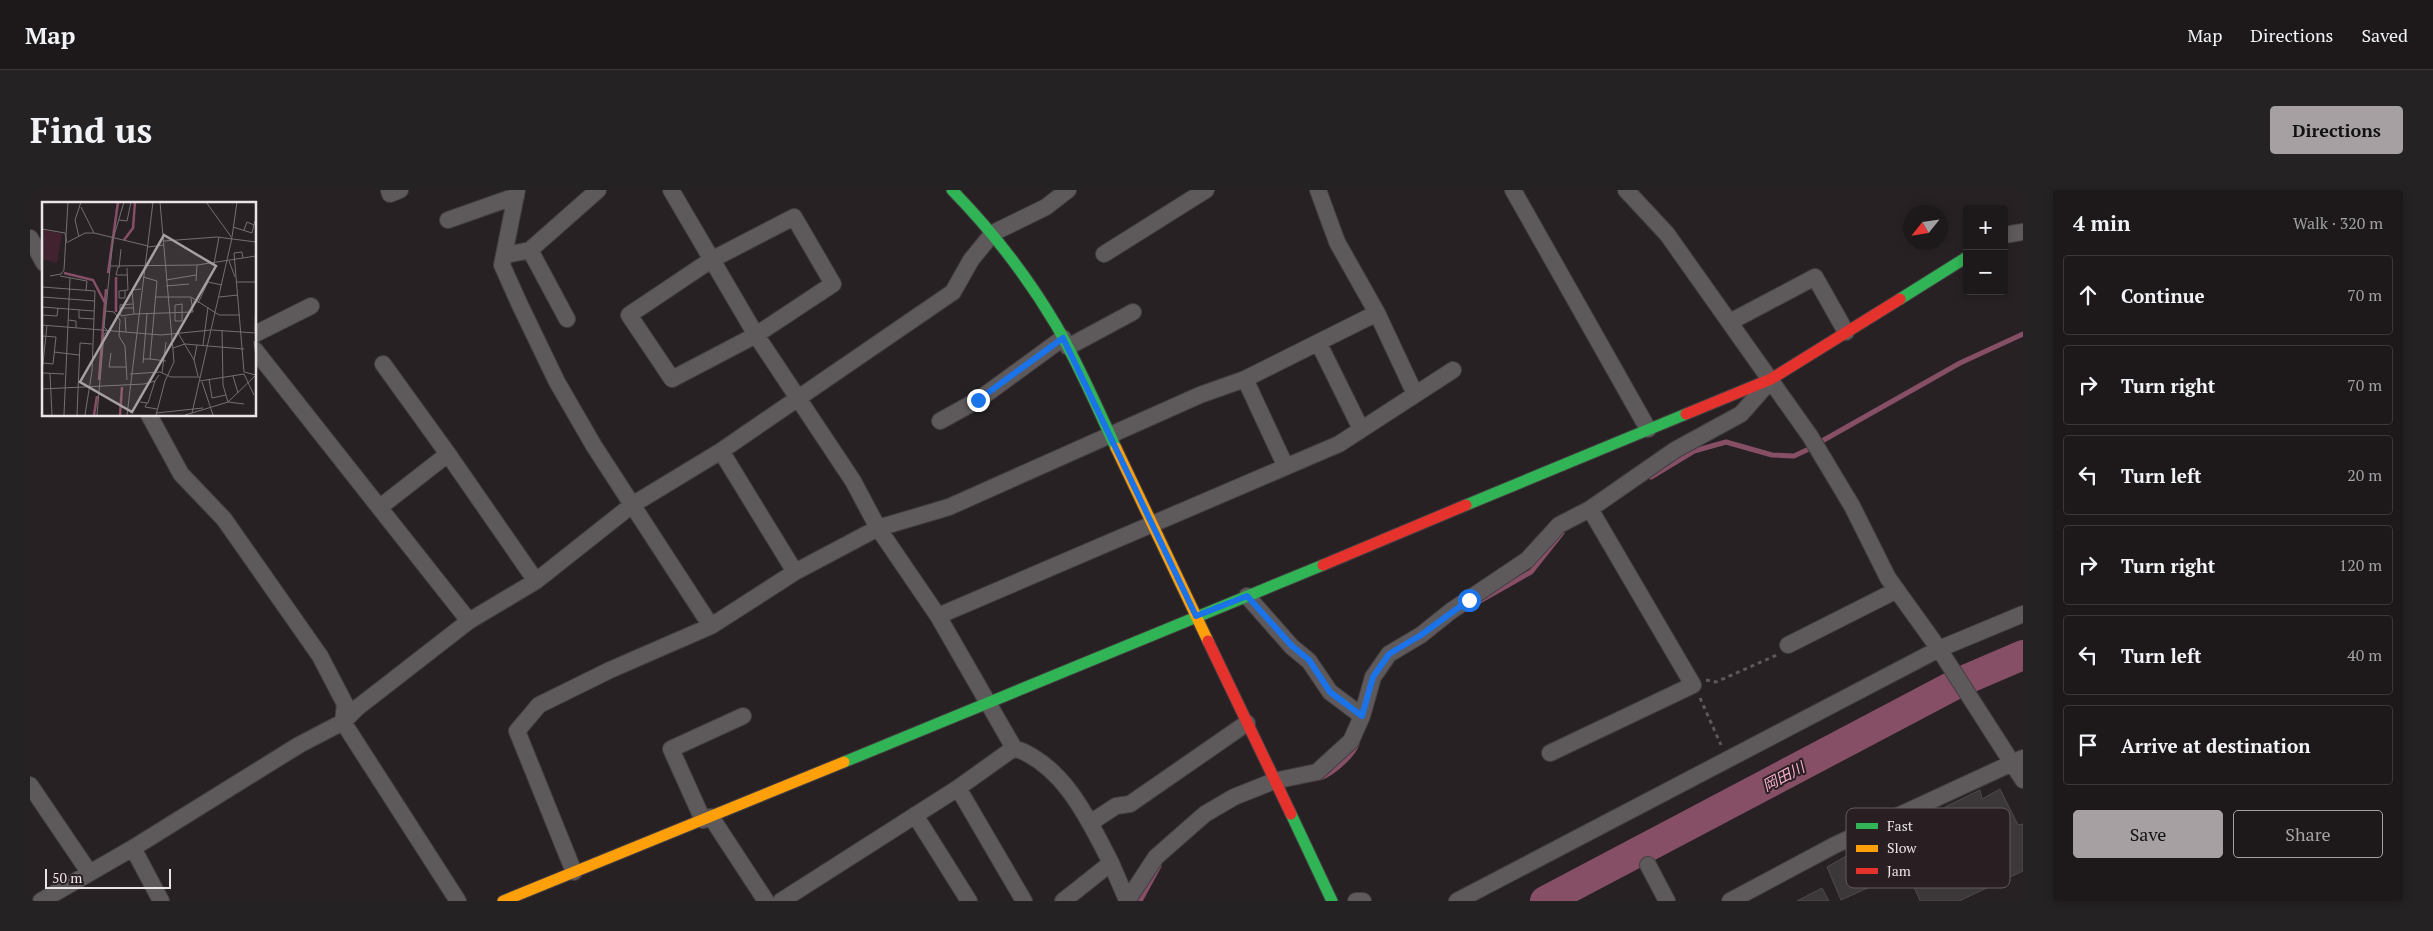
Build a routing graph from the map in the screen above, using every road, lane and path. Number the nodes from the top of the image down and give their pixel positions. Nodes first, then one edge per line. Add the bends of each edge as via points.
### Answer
1 (389, 190) edge
2 (400, 190) edge
3 (598, 190) edge
4 (952, 190) edge
5 (1068, 190) edge
6 (1206, 190) edge
7 (1318, 190) edge
8 (1513, 190) edge
9 (1626, 190) edge
10 (673, 191) edge
11 (517, 193) edge
12 (448, 220) dead end
13 (2023, 232) edge
14 (992, 233) junction
15 (2008, 234) edge
16 (30, 238) edge
17 (530, 250) junction
18 (1104, 254) dead end
19 (506, 255) junction
20 (42, 259) edge
21 (1963, 259) edge
22 (711, 260) junction
23 (311, 306) dead end
24 (1133, 312) dead end
25 (1377, 313) junction
26 (567, 319) dead end
27 (1730, 322) junction
28 (1846, 332) junction
29 (256, 334) edge
30 (756, 335) junction
31 (1066, 343) junction
32 (1319, 344) junction
33 (256, 351) edge
34 (383, 364) dead end
35 (1453, 370) dead end
36 (1245, 379) junction
37 (1771, 379) junction
38 (1415, 394) junction
39 (799, 400) junction
40 (150, 416) edge
41 (940, 421) dead end
42 (1361, 429) junction
43 (1648, 429) junction
44 (1111, 436) junction
45 (721, 451) junction
46 (448, 454) junction
47 (1286, 465) junction
48 (632, 505) junction
49 (380, 507) junction
50 (1590, 509) junction
51 (1152, 524) junction
52 (878, 528) junction
53 (795, 572) junction
54 (536, 581) junction
55 (1897, 590) junction
56 (1247, 596) junction
57 (2023, 614) edge
58 (938, 616) junction
59 (1196, 616) junction
60 (469, 621) junction
61 (711, 626) junction
62 (1788, 645) joint
63 (1941, 652) junction
64 (1693, 685) junction
65 (989, 703) junction
66 (743, 716) dead end
67 (1362, 716) junction
68 (343, 722) junction
69 (1247, 723) junction
70 (1014, 748) junction
71 (1550, 753) dead end
72 (1728, 759) junction
73 (2017, 760) edge
74 (2023, 780) edge
75 (1274, 781) junction
76 (30, 786) edge
77 (958, 788) junction
78 (1915, 808) edge
79 (915, 815) junction
80 (707, 818) junction
81 (1090, 822) junction
82 (1846, 840) edge
83 (133, 848) junction
84 (1111, 863) junction
85 (1648, 865) dead end
86 (89, 872) junction
87 (574, 872) junction
88 (1127, 900) edge
89 (41, 901) edge
90 (161, 901) edge
91 (458, 901) edge
92 (503, 901) edge
93 (766, 901) edge
94 (781, 901) edge
95 (970, 901) edge
96 (1024, 901) edge
97 (1063, 901) edge
98 (1332, 901) edge
99 (1356, 901) edge
100 (1363, 901) edge
101 (1457, 901) edge
102 (1667, 901) edge
103 (1730, 901) edge

1 - 2 street via 390,194
3 - 17 street
4 - 14 street
5 - 14 street via 1046,207
6 - 18 street
7 - 25 street via 1337,242
8 - 43 street
9 - 27 street via 1666,234
10 - 22 street
11 - 12 street
11 - 19 street
13 - 15 street
14 - 31 street via 1022,272
14 - 39 street via 971,260 953,292
16 - 20 street
17 - 19 street
17 - 26 street
19 - 48 street via 502,265 557,382
21 - 28 street
22 - 30 street
22 - 30 street via 794,217 833,284
22 - 30 street via 629,315 672,379
23 - 29 street
24 - 31 street
25 - 32 street
25 - 38 street
27 - 28 street via 1815,276
27 - 37 street
28 - 37 street
30 - 39 street
31 - 41 street
31 - 44 street
32 - 36 street
32 - 42 street
33 - 49 street
34 - 46 street
35 - 38 street
36 - 44 street via 1200,395
36 - 47 street
37 - 43 street
37 - 50 street via 1741,414 1674,450
37 - 55 street via 1852,506
38 - 42 street
39 - 45 street
39 - 52 street via 853,480
40 - 68 street via 181,474 224,519 320,656 345,704
42 - 47 street via 1339,444
43 - 56 street
44 - 51 street
44 - 52 street via 949,507
45 - 48 street
45 - 53 street
46 - 49 street
46 - 54 street
47 - 51 street
48 - 54 street
48 - 61 street
49 - 60 street
50 - 64 street
50 - 67 street via 1559,525 1527,560 1389,654 1373,677
51 - 58 street
51 - 59 street
52 - 53 street
52 - 58 street
53 - 61 street
54 - 60 street
55 - 62 street
55 - 63 street
56 - 59 street
56 - 67 street via 1309,660 1330,692
57 - 63 street
58 - 65 street
59 - 65 street
59 - 69 street
60 - 68 street
61 - 87 street via 539,705 517,731
62 - 64 path via 1784,651 1716,682 1706,680
63 - 72 street
63 - 73 street via 1964,690
64 - 71 street
64 - 72 path
65 - 70 street
65 - 80 street
66 - 80 street via 671,749
67 - 75 street via 1352,741 1317,772
68 - 83 street via 299,745
68 - 91 street
69 - 75 street
69 - 81 street via 1130,804 1116,806
70 - 77 street
70 - 81 street via 1043,763 1065,786
72 - 101 street
73 - 74 street
73 - 78 street
75 - 88 street via 1234,797 1205,814 1156,857
75 - 98 street
76 - 86 street
77 - 79 street
77 - 96 street
79 - 94 street
79 - 95 street
80 - 87 street
80 - 93 street
81 - 84 street
82 - 103 street
83 - 86 street
83 - 90 street
84 - 88 street
84 - 97 street
85 - 102 street
86 - 89 street
87 - 92 street
99 - 100 street

